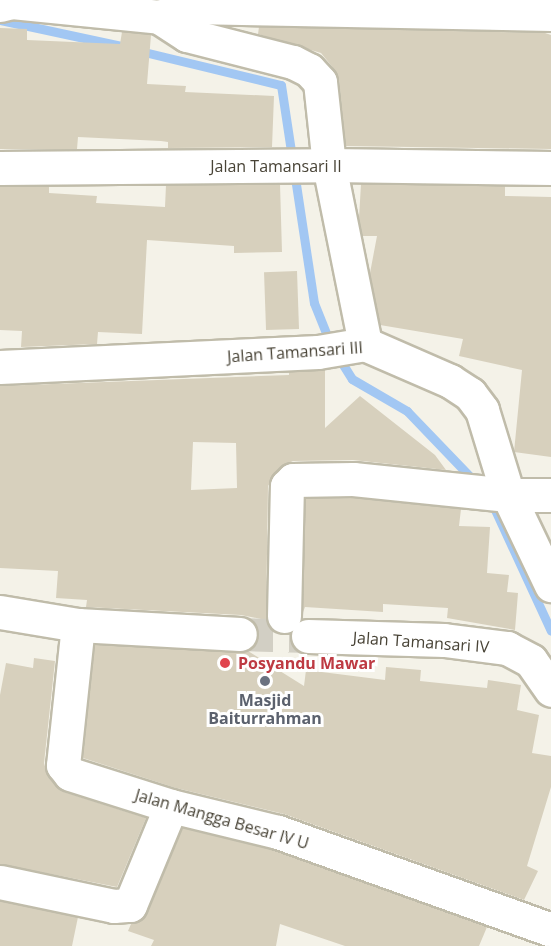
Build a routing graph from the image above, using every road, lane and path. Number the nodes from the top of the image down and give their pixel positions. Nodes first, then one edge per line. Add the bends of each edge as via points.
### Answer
1 (0, 5) edge
2 (551, 14) edge
3 (159, 17) junction
4 (307, 165) junction
5 (0, 168) edge
6 (551, 168) edge
7 (343, 348) junction
8 (0, 367) edge
9 (504, 494) junction
10 (551, 495) edge
11 (551, 585) edge
12 (0, 612) edge
13 (78, 625) junction
14 (240, 634) tunnel mouth
15 (551, 690) edge
16 (171, 806) junction
17 (0, 882) edge
18 (551, 930) edge

1 - 3 street via 12,2
2 - 3 street via 189,7
3 - 4 street via 187,35 309,70 320,82
4 - 5 street, Jalan Tamansari II
4 - 6 street, Jalan Tamansari II
4 - 7 street
7 - 8 street, Jalan Tamansari III
7 - 9 street, Jalan Tamansari III via 450,381 470,394 482,410
9 - 10 street
9 - 11 street, Jalan Tamansari III
9 - 15 street, Jalan Tamansari IV via 353,480 289,482 296,626 507,648 531,660
12 - 13 street
13 - 14 street
13 - 16 street, Jalan Mangga Besar IV U via 63,765 80,779
16 - 17 street via 130,905 114,906
16 - 18 street, Jalan Mangga Besar IV U via 278,832

